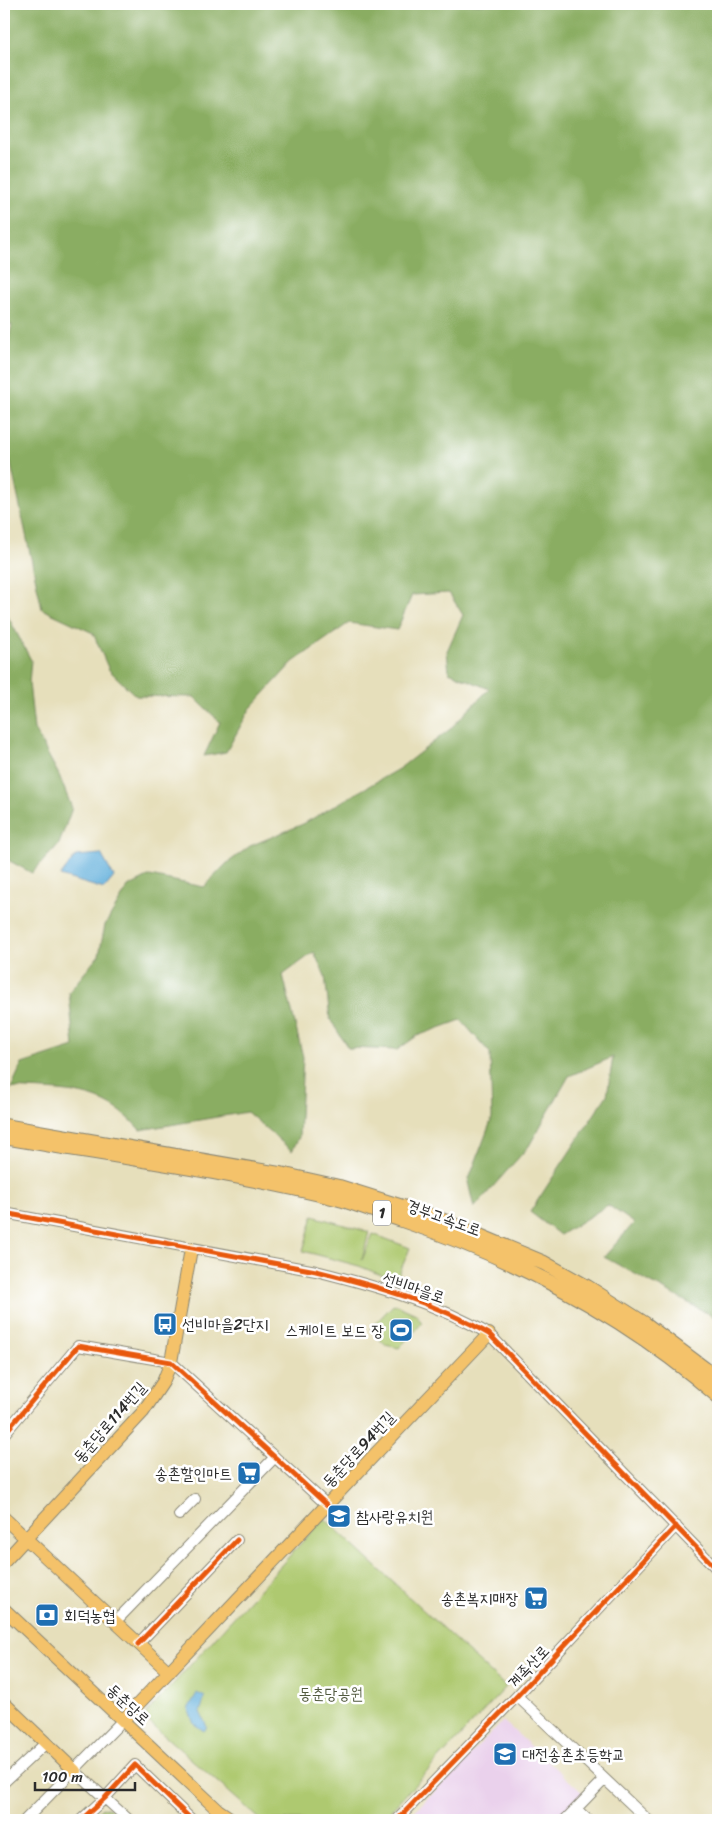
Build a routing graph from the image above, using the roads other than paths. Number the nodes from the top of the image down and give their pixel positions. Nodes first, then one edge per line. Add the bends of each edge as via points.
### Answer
1 (4, 1126) edge
2 (4, 1137) edge
3 (4, 1213) edge
4 (191, 1249) junction
5 (489, 1334) junction
6 (172, 1362) junction
7 (718, 1379) edge
8 (718, 1396) edge
9 (5, 1433) dead end
10 (275, 1457) junction
11 (195, 1499) dead end
12 (328, 1505) junction
13 (179, 1515) dead end
14 (4, 1518) edge
15 (676, 1526) junction
16 (26, 1539) junction
17 (237, 1540) dead end
18 (4, 1562) edge
19 (718, 1570) edge
20 (4, 1609) edge
21 (115, 1622) junction
22 (138, 1644) junction
23 (169, 1672) junction
24 (517, 1696) junction
25 (4, 1703) edge
26 (123, 1720) junction
27 (46, 1743) junction
28 (75, 1771) junction
29 (604, 1780) junction
30 (4, 1782) edge
31 (105, 1798) junction
32 (576, 1809) junction
33 (84, 1819) edge
34 (25, 1820) edge
35 (129, 1820) edge
36 (192, 1820) edge
37 (233, 1820) edge
38 (397, 1820) edge
39 (565, 1820) edge
40 (588, 1820) edge
41 (648, 1820) edge

1 - 7 highway, 경부고속도로 / 1 via 285,1175 338,1187 434,1218 544,1263 587,1287
2 - 8 highway, 경부고속도로 / 1 via 226,1175 337,1198 433,1230 494,1254 581,1298 687,1369
3 - 4 street, 선비마을로
4 - 5 street, 선비마을로 via 358,1281 432,1306
4 - 6 main road, 동춘당로114번길
5 - 12 main road, 동춘당로94번길
5 - 15 street, 선비마을로
6 - 9 street via 78,1346
6 - 10 street
6 - 16 main road, 동춘당로114번길 via 143,1412
10 - 12 street
10 - 21 street
11 - 13 street
12 - 23 main road, 동춘당로94번길
14 - 16 main road
15 - 19 street, 선비마을로
15 - 24 street, 계족산로
16 - 18 main road, 동춘당로114번길
16 - 21 main road
17 - 22 street
20 - 26 main road, 동춘당로
21 - 22 main road
22 - 23 main road
23 - 26 main road, 동춘당로94번길
24 - 29 street
24 - 38 street, 계족산로
25 - 27 main road
26 - 28 street
26 - 37 main road, 동춘당로 via 218,1810
27 - 28 main road
27 - 30 street
28 - 31 street
28 - 34 street
29 - 32 street
29 - 41 street
31 - 33 street
31 - 35 street
31 - 36 street via 135,1765
32 - 39 street
32 - 40 street

